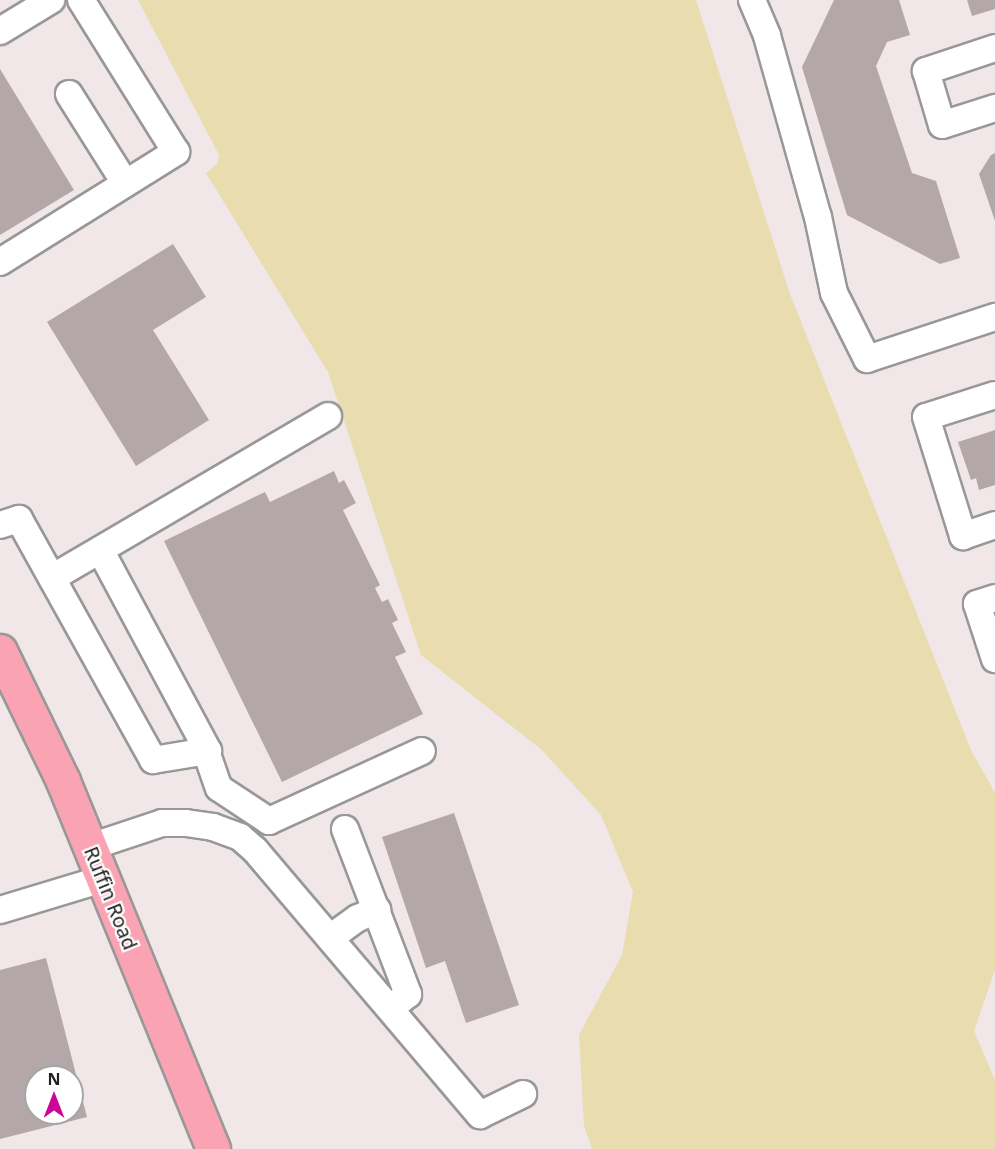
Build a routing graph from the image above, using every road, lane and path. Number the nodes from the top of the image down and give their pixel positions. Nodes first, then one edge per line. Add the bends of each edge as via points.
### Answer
1 (51, 0) edge
2 (81, 0) edge
3 (752, 0) edge
4 (0, 31) edge
5 (995, 48) edge
6 (69, 94) dead end
7 (995, 108) edge
8 (125, 183) junction
9 (0, 262) edge
10 (995, 317) edge
11 (995, 395) edge
12 (328, 416) dead end
13 (0, 525) edge
14 (995, 525) edge
15 (100, 550) junction
16 (52, 578) junction
17 (995, 598) edge
18 (0, 651) edge
19 (995, 659) edge
20 (422, 751) dead end
21 (206, 752) junction
22 (345, 829) dead end
23 (90, 848) junction
24 (103, 879) junction
25 (0, 910) edge
26 (376, 910) junction
27 (330, 938) junction
28 (390, 1010) junction
29 (523, 1094) dead end
30 (213, 1149) edge

1 - 4 street
2 - 8 street via 176,152
3 - 10 street via 767,36 818,217 834,293 867,359
5 - 7 street via 926,71 942,125
6 - 8 street
8 - 9 street
11 - 14 street via 926,417 963,536
12 - 15 street
13 - 16 street via 19,519
15 - 16 street
15 - 21 street
16 - 21 street via 153,760
17 - 19 street via 977,604
18 - 23 main road, Ruffin Road via 63,781
20 - 21 street via 269,821 219,788
22 - 26 street
23 - 24 main road, Ruffin Road
23 - 27 street via 162,823 186,823 227,832 255,849
24 - 25 street
24 - 30 main road, Ruffin Road
26 - 27 street
26 - 28 street via 408,994
27 - 28 street
28 - 29 street via 480,1115

